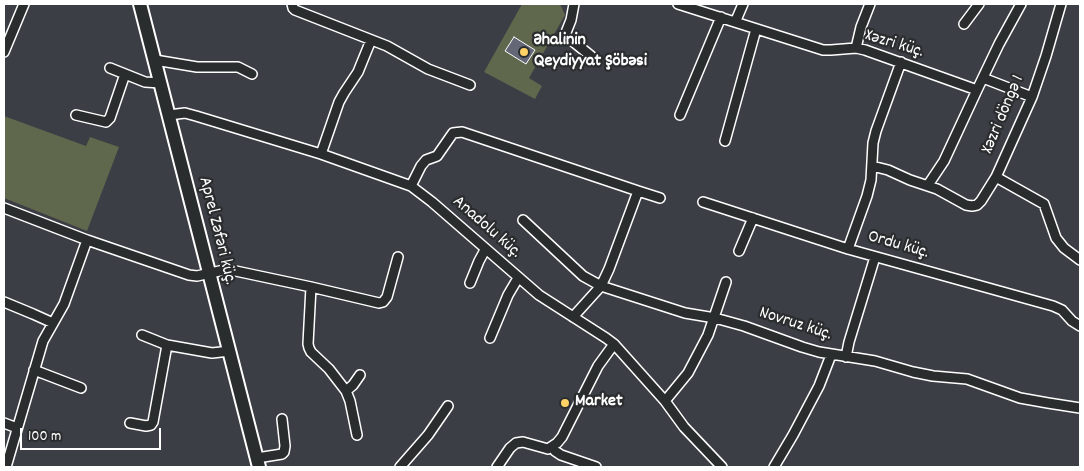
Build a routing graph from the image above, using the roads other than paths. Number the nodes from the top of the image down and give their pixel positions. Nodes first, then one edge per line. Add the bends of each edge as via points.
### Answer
1 (24, 4) edge
2 (140, 4) edge
3 (292, 4) edge
4 (574, 4) edge
5 (678, 4) edge
6 (743, 4) edge
7 (870, 4) edge
8 (979, 4) edge
9 (1021, 4) edge
10 (1061, 4) edge
11 (721, 17) junction
12 (737, 18) dead end
13 (964, 24) dead end
14 (756, 28) junction
15 (371, 40) junction
16 (856, 48) junction
17 (4, 52) edge
18 (591, 56) dead end
19 (155, 60) junction
20 (901, 62) junction
21 (110, 68) dead end
22 (125, 74) junction
23 (252, 74) dead end
24 (983, 78) junction
25 (161, 83) junction
26 (470, 86) dead end
27 (977, 90) junction
28 (1032, 97) junction
29 (76, 115) dead end
30 (169, 115) junction
31 (680, 115) dead end
32 (725, 141) dead end
33 (321, 154) junction
34 (872, 166) junction
35 (996, 177) junction
36 (928, 185) junction
37 (412, 186) junction
38 (638, 191) junction
39 (660, 198) dead end
40 (703, 202) dead end
41 (4, 208) edge
42 (753, 218) junction
43 (523, 220) dead end
44 (87, 240) junction
45 (848, 249) junction
46 (486, 250) junction
47 (739, 251) dead end
48 (398, 257) dead end
49 (875, 257) junction
50 (1080, 260) edge
51 (209, 273) junction
52 (518, 278) junction
53 (726, 282) dead end
54 (470, 283) dead end
55 (601, 286) junction
56 (311, 287) junction
57 (4, 302) edge
58 (573, 317) junction
59 (715, 318) junction
60 (53, 323) junction
61 (1080, 326) edge
62 (142, 335) dead end
63 (490, 338) dead end
64 (614, 344) junction
65 (167, 345) junction
66 (230, 351) junction
67 (831, 355) junction
68 (846, 357) junction
69 (34, 370) junction
70 (360, 375) dead end
71 (81, 388) dead end
72 (346, 391) junction
73 (665, 401) junction
74 (448, 406) dead end
75 (1080, 408) edge
76 (282, 419) dead end
77 (4, 423) edge
78 (130, 423) dead end
79 (17, 428) junction
80 (357, 435) dead end
81 (553, 447) junction
82 (258, 462) edge
83 (6, 467) edge
84 (400, 467) edge
85 (497, 467) edge
86 (596, 467) edge
87 (722, 467) edge
88 (774, 467) edge

1 - 17 street
2 - 19 street, Aprel Zəfəri küç.
3 - 15 street via 295,10
4 - 18 street via 565,35
5 - 11 street, Xəzri küç.
6 - 12 street
7 - 16 street
8 - 13 street
9 - 24 street
10 - 28 street, Xəzri döngə 1
11 - 14 street, Xəzri küç.
11 - 31 street
14 - 16 street, Xəzri küç. via 823,50
14 - 32 street
15 - 26 street
15 - 33 street via 358,72 339,102
16 - 20 street, Xəzri küç.
19 - 23 street via 197,67 238,67
19 - 25 street, Aprel Zəfəri küç.
20 - 27 street, Xəzri küç.
20 - 34 street via 876,131
21 - 22 street
22 - 25 street via 145,82
22 - 29 street via 106,122
24 - 27 street
24 - 28 street
25 - 30 street, Aprel Zəfəri küç.
27 - 36 street via 944,161
28 - 35 street, Xəzri döngə 1
30 - 33 street, Anadolu küç. via 185,113
30 - 51 street, Aprel Zəfəri küç.
33 - 37 street, Anadolu küç.
34 - 36 street
34 - 45 street via 868,196
35 - 36 street via 981,201 972,206
35 - 50 street, Xəzri döngə 1 via 1044,204 1056,238
37 - 38 street via 426,160 437,156 454,133 462,132
37 - 46 street, Anadolu küç.
38 - 39 street
38 - 55 street
40 - 42 street, Ordu küç.
41 - 44 street
42 - 45 street, Ordu küç.
42 - 47 street
43 - 55 street, Novruz küç. via 583,276
44 - 51 street via 189,275
44 - 60 street via 64,304
45 - 49 street, Ordu küç.
46 - 52 street, Anadolu küç.
46 - 54 street
48 - 56 street via 384,302
49 - 61 street, Ordu küç. via 1053,306
49 - 68 street
51 - 56 street via 231,270
51 - 66 street, Aprel Zəfəri küç.
52 - 58 street, Anadolu küç.
52 - 63 street
53 - 59 street
55 - 58 street
55 - 59 street, Novruz küç. via 685,313
56 - 72 street via 309,348
57 - 60 street
58 - 64 street, Anadolu küç.
59 - 67 street, Novruz küç.
59 - 73 street via 688,373
60 - 69 street via 43,340
62 - 65 street
64 - 73 street, Anadolu küç.
64 - 81 street via 598,366 562,436
65 - 66 street via 212,353
65 - 78 street via 153,422 146,426
66 - 82 street, Aprel Zəfəri küç.
67 - 68 street, Novruz küç.
67 - 88 street
68 - 75 street, Novruz küç. via 933,376 967,379 1020,398
69 - 71 street
69 - 79 street
70 - 72 street
72 - 80 street
73 - 87 street, Anadolu küç. via 684,427
74 - 84 street
76 - 82 street via 284,452
77 - 79 street
79 - 83 street
81 - 85 street via 516,443
81 - 86 street via 561,454

